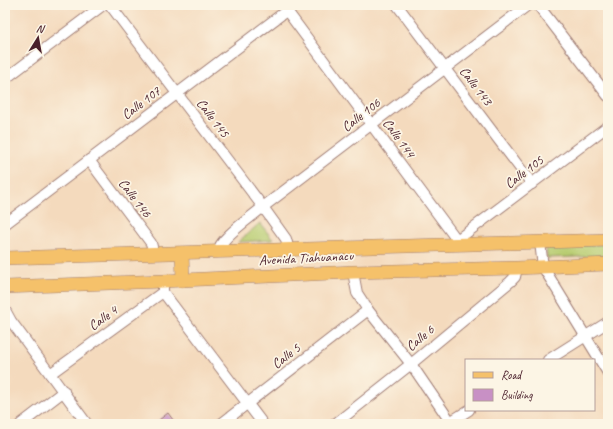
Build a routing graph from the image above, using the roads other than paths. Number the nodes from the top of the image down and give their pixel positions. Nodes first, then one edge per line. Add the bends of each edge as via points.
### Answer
1 (103, 5) edge
2 (110, 5) edge
3 (397, 5) edge
4 (528, 5) edge
5 (538, 5) edge
6 (290, 8) edge
7 (445, 68) junction
8 (5, 80) edge
9 (177, 93) junction
10 (608, 96) edge
11 (372, 124) junction
12 (608, 126) edge
13 (89, 160) junction
14 (532, 184) junction
15 (263, 207) junction
16 (5, 224) edge
17 (608, 240) edge
18 (457, 242) junction
19 (540, 242) junction
20 (289, 250) junction
21 (218, 252) junction
22 (182, 253) junction
23 (154, 254) junction
24 (5, 258) edge
25 (608, 264) edge
26 (543, 267) junction
27 (517, 268) junction
28 (353, 272) junction
29 (183, 280) junction
30 (5, 287) edge
31 (163, 287) junction
32 (5, 310) edge
33 (368, 310) junction
34 (608, 322) edge
35 (8, 323) edge
36 (585, 337) junction
37 (550, 359) edge
38 (411, 364) junction
39 (608, 373) edge
40 (50, 374) junction
41 (64, 391) junction
42 (248, 404) junction
43 (468, 411) edge
44 (451, 423) edge
45 (21, 424) edge
46 (87, 424) edge
47 (221, 424) edge
48 (263, 424) edge
49 (335, 424) edge

1 - 8 street
2 - 9 street, Calle 145
3 - 7 street, Calle 143
4 - 7 street, Calle 106
5 - 10 street
6 - 9 street, Calle 107
6 - 11 street, Calle 144
7 - 11 street, Calle 106
7 - 14 street, Calle 143
9 - 13 street, Calle 107
9 - 15 street, Calle 145
11 - 15 street, Calle 106
11 - 18 street, Calle 144
12 - 14 street, Calle 105
13 - 16 street, Calle 107
13 - 23 street, Calle 146 via 151,243
14 - 18 street, Calle 105
15 - 20 street, Calle 145 via 286,239
15 - 21 street, Calle 106 via 225,238 219,245
17 - 19 main road, Avenida Tiahuanacu
18 - 19 main road, Avenida Tiahuanacu
18 - 20 main road, Avenida Tiahuanacu
19 - 26 street
20 - 21 main road, Avenida Tiahuanacu
21 - 22 main road, Avenida Tiahuanacu
22 - 23 main road, Avenida Tiahuanacu
22 - 29 main road
23 - 24 main road, Avenida Tiahuanacu
25 - 26 main road, Avenida Tiahuanacu
26 - 27 main road, Avenida Tiahuanacu
26 - 36 street
27 - 28 main road, Avenida Tiahuanacu
27 - 38 street, Calle 6 via 515,277 510,282
28 - 29 main road, Avenida Tiahuanacu
28 - 33 street via 357,293
29 - 31 main road, Avenida Tiahuanacu
30 - 31 main road, Avenida Tiahuanacu
31 - 40 street, Calle 4
31 - 42 street
32 - 35 street
33 - 38 street
33 - 42 street, Calle 5
34 - 36 street
35 - 40 street
36 - 37 street
36 - 39 street
38 - 44 street
38 - 49 street, Calle 6
40 - 41 street
41 - 45 street
41 - 46 street
42 - 47 street, Calle 5
42 - 48 street
43 - 44 street

